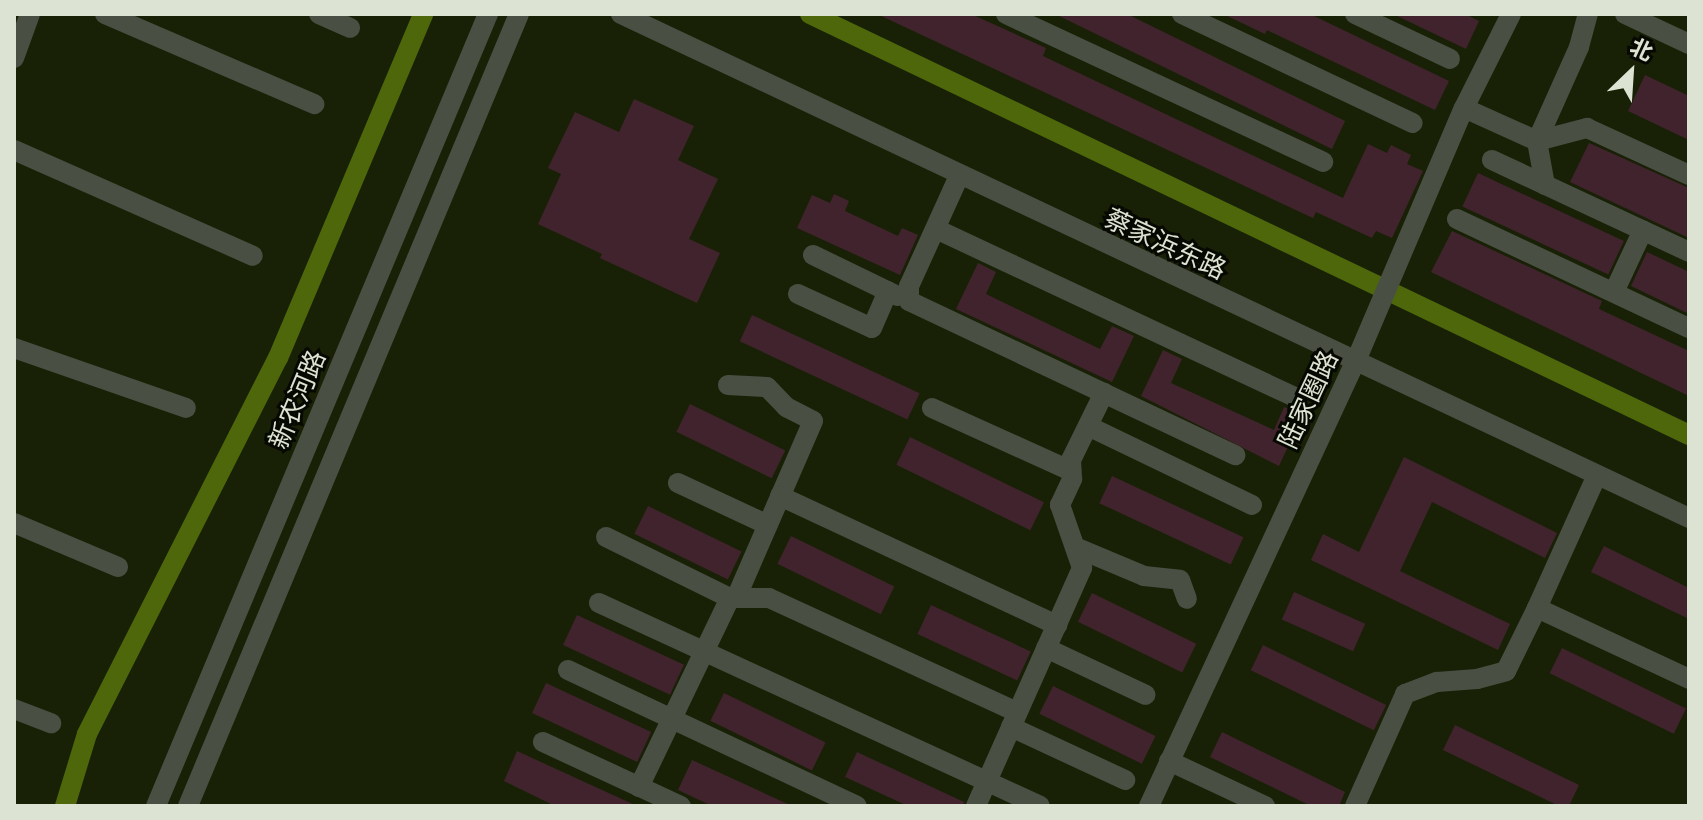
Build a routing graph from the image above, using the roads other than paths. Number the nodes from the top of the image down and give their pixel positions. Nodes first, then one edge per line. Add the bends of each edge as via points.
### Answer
1 (30, 14) edge
2 (105, 14) edge
3 (319, 14) edge
4 (488, 14) edge
5 (519, 14) edge
6 (621, 14) edge
7 (1006, 14) edge
8 (1182, 14) edge
9 (1355, 14) edge
10 (1511, 14) edge
11 (1588, 14) edge
12 (1625, 14) edge
13 (350, 28) dead end
14 (1689, 44) edge
15 (14, 58) edge
16 (1450, 59) dead end
17 (314, 104) dead end
18 (1464, 108) junction
19 (1413, 123) dead end
20 (1537, 141) junction
21 (14, 150) edge
22 (1492, 160) dead end
23 (1323, 162) dead end
24 (1689, 175) edge
25 (959, 176) junction
26 (1545, 185) junction
27 (1457, 219) dead end
28 (936, 229) junction
29 (1643, 230) junction
30 (1689, 252) edge
31 (813, 255) dead end
32 (253, 256) dead end
33 (888, 291) junction
34 (1614, 292) junction
35 (798, 294) dead end
36 (909, 301) junction
37 (1689, 328) edge
38 (14, 348) edge
39 (1355, 363) junction
40 (728, 385) dead end
41 (1104, 393) junction
42 (1294, 397) dead end
43 (186, 408) dead end
44 (932, 408) dead end
45 (1088, 426) junction
46 (1235, 455) dead end
47 (1071, 471) junction
48 (1597, 475) junction
49 (678, 483) dead end
50 (780, 496) junction
51 (1252, 505) dead end
52 (1689, 518) edge
53 (14, 523) edge
54 (768, 525) junction
55 (606, 537) dead end
56 (1075, 547) junction
57 (118, 567) dead end
58 (733, 598) junction
59 (1187, 599) dead end
60 (599, 603) dead end
61 (1537, 608) junction
62 (1057, 625) junction
63 (1046, 648) junction
64 (704, 651) junction
65 (568, 670) dead end
66 (1689, 679) edge
67 (1146, 695) dead end
68 (14, 709) edge
69 (671, 719) junction
70 (1014, 720) junction
71 (51, 723) dead end
72 (543, 742) dead end
73 (1169, 761) junction
74 (1125, 780) dead end
75 (987, 781) junction
76 (639, 787) junction
77 (156, 806) edge
78 (188, 806) edge
79 (681, 806) edge
80 (857, 806) edge
81 (976, 806) edge
82 (1040, 806) edge
83 (1149, 806) edge
84 (1265, 806) edge
85 (1355, 806) edge

1 - 15 street
2 - 17 street
3 - 13 street
4 - 77 street, 新农河路
5 - 78 street
6 - 25 street, 蔡家浜东路
7 - 23 street
8 - 19 street
9 - 16 street
10 - 18 street, 陆家圈路
11 - 20 street
12 - 14 street
18 - 20 street
18 - 39 street, 陆家圈路
20 - 24 street via 1587,128
20 - 26 street
21 - 32 street
22 - 26 street
25 - 28 street
25 - 39 street, 蔡家浜东路
26 - 29 street
27 - 34 street
28 - 36 street via 909,286
28 - 42 street
29 - 30 street
29 - 34 street
31 - 33 street
33 - 35 street via 872,328
33 - 36 street
34 - 37 street
36 - 41 street
38 - 43 street
39 - 48 street, 蔡家浜东路
39 - 73 street, 陆家圈路
40 - 50 street via 767,387 786,407 813,421
41 - 45 street
41 - 46 street
44 - 47 street
45 - 47 street
45 - 51 street
47 - 56 street via 1060,505
48 - 52 street, 蔡家浜东路
48 - 61 street
49 - 54 street
50 - 54 street
50 - 62 street
53 - 57 street
54 - 58 street
55 - 58 street
56 - 59 street via 1144,576 1180,580
56 - 62 street via 1082,568
58 - 64 street
58 - 70 street via 769,598
60 - 64 street
61 - 66 street
61 - 85 street via 1506,671 1437,682 1405,694
62 - 63 street
63 - 67 street
63 - 70 street
64 - 69 street
64 - 75 street
65 - 69 street
68 - 71 street
69 - 76 street
69 - 80 street
70 - 74 street
70 - 75 street
72 - 76 street
73 - 83 street, 陆家圈路
73 - 84 street
75 - 81 street
75 - 82 street
76 - 79 street

